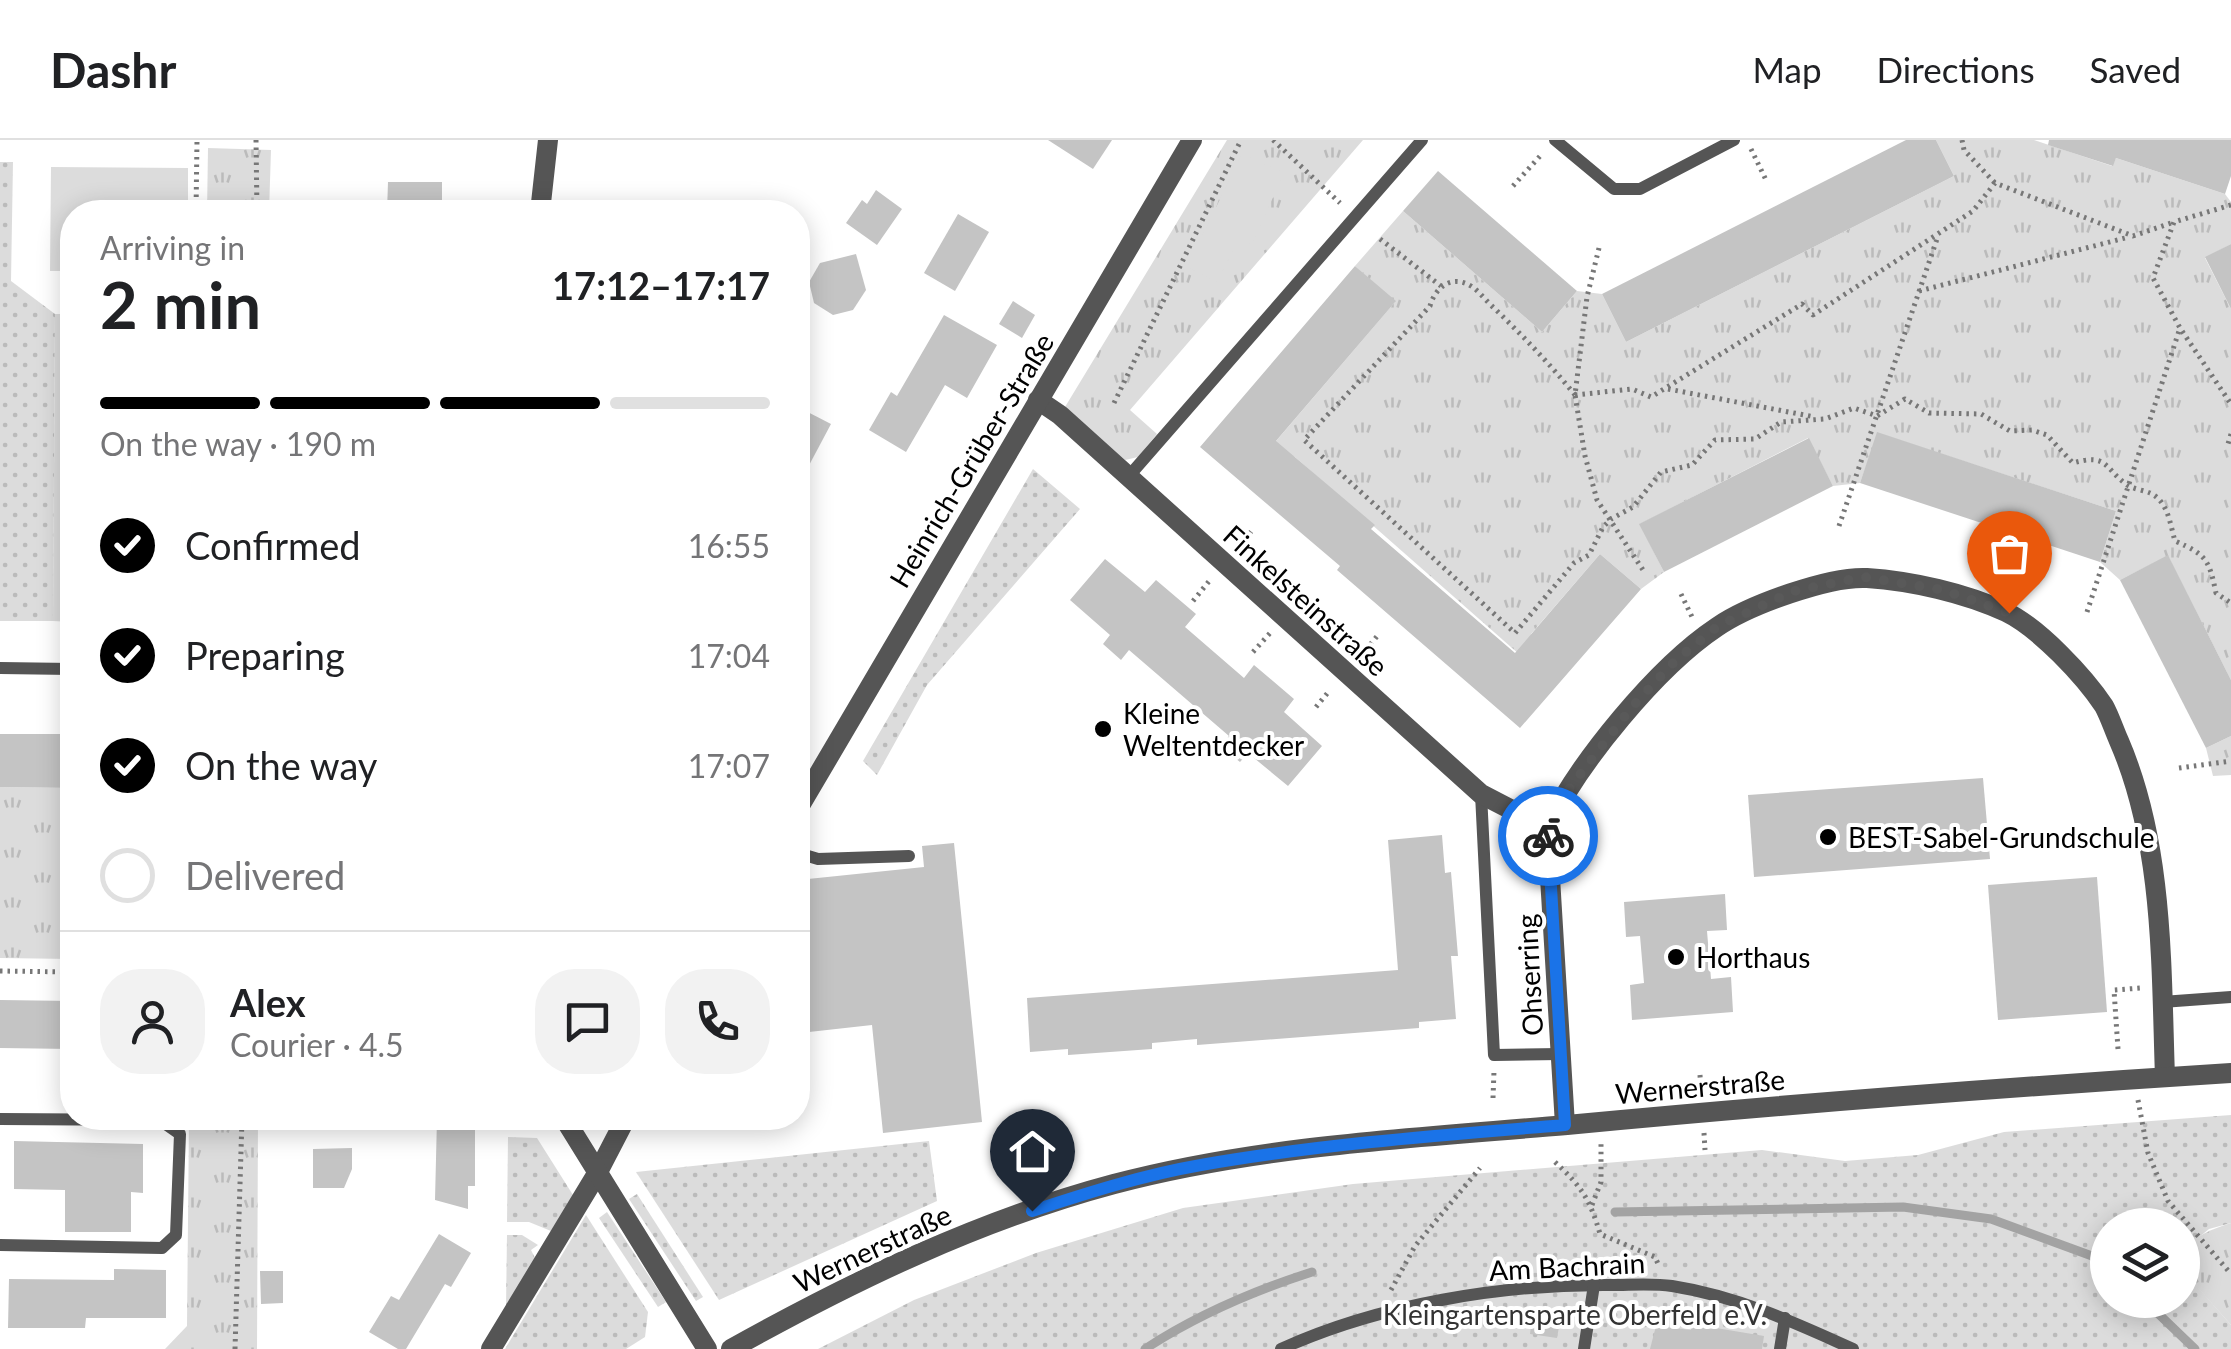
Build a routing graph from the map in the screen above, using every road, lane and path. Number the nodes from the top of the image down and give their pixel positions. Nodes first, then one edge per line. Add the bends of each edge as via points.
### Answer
1 (197, 140) edge
2 (256, 140) edge
3 (548, 140) edge
4 (1192, 140) edge
5 (1241, 140) edge
6 (1273, 140) edge
7 (1422, 140) edge
8 (1555, 140) edge
9 (1734, 140) edge
10 (1746, 140) edge
11 (1962, 140) edge
12 (1544, 152) dead end
13 (1767, 182) dead end
14 (1995, 183) junction
15 (1513, 186) dead end
16 (196, 200) edge
17 (257, 200) edge
18 (541, 200) edge
19 (2231, 205) edge
20 (1355, 217) junction
21 (2174, 222) junction
22 (1939, 233) junction
23 (2133, 236) junction
24 (1380, 238) dead end
25 (1599, 248) dead end
26 (1441, 286) junction
27 (1919, 291) junction
28 (2180, 328) junction
29 (1666, 389) junction
30 (1575, 395) junction
31 (1038, 400) junction
32 (1114, 403) dead end
33 (2231, 404) edge
34 (1877, 416) junction
35 (1826, 419) junction
36 (2231, 434) edge
37 (2231, 448) edge
38 (1129, 476) junction
39 (2128, 486) junction
40 (1611, 518) junction
41 (1840, 526) dead end
42 (1643, 570) dead end
43 (2231, 603) edge
44 (2087, 612) dead end
45 (0, 668) edge
46 (60, 669) edge
47 (2231, 761) edge
48 (2179, 768) dead end
49 (810, 789) edge
50 (1480, 794) junction
51 (1547, 828) junction
52 (909, 856) dead end
53 (810, 857) edge
54 (0, 971) edge
55 (60, 972) edge
56 (2162, 994) junction
57 (2231, 997) edge
58 (2118, 1049) dead end
59 (1560, 1054) junction
60 (2231, 1072) edge
61 (2165, 1077) junction
62 (2137, 1079) junction
63 (0, 1118) edge
64 (60, 1119) edge
65 (1565, 1125) junction
66 (174, 1130) edge
67 (242, 1130) edge
68 (572, 1130) edge
69 (620, 1130) edge
70 (1602, 1158) dead end
71 (1555, 1162) dead end
72 (1480, 1168) dead end
73 (598, 1172) junction
74 (1592, 1205) junction
75 (0, 1245) edge
76 (2231, 1274) edge
77 (1594, 1285) junction
78 (1668, 1285) junction
79 (1378, 1314) junction
80 (1785, 1318) junction
81 (235, 1349) edge
82 (491, 1349) edge
83 (707, 1349) edge
84 (731, 1349) edge
85 (1282, 1349) edge
86 (1584, 1349) edge
87 (1780, 1349) edge
88 (1853, 1349) edge

1 - 16 path
2 - 17 path
3 - 18 street
4 - 31 street, Heinrich-Grüber-Straße
5 - 32 path
6 - 20 path
7 - 20 lane
8 - 9 lane via 1614,189 1640,189
10 - 13 path
11 - 14 path
12 - 15 path
14 - 22 path via 1972,211
14 - 23 path
19 - 21 path
20 - 38 lane
21 - 23 path
21 - 28 path via 2154,278
22 - 27 path
22 - 29 path via 1813,315 1802,304
23 - 27 path
24 - 26 path
25 - 30 path
26 - 30 path via 1468,284
26 - 40 path via 1430,306 1304,440 1514,634 1574,563 1589,555
27 - 34 path
28 - 33 path
28 - 39 path
29 - 30 path via 1651,397 1632,389
29 - 35 path
30 - 40 path via 1597,500
31 - 38 street, Finkelsteinstraße
31 - 49 street, Heinrich-Grüber-Straße
34 - 35 path via 1854,408
34 - 39 path via 1906,399 1929,412 1980,414 2010,431 2047,435 2074,462 2091,458 2110,465
34 - 41 path
35 - 40 path via 1782,422 1756,439 1715,440 1692,465 1661,472 1633,508
36 - 37 path
38 - 50 street, Finkelsteinstraße
39 - 43 path via 2156,495 2175,542 2210,562 2216,593
39 - 44 path
40 - 42 path
45 - 46 lane
47 - 48 path
50 - 51 street, Finkelsteinstraße
50 - 59 lane via 1494,1054
51 - 56 street via 1632,707 1718,626 1794,591 1864,577 1943,590 2009,613 2063,656 2106,708 2152,845
51 - 59 street, Ohserring
52 - 53 lane
54 - 55 path
56 - 57 lane
56 - 58 path via 2114,990
56 - 61 street
59 - 65 street, Ohserring
60 - 61 street, Wernerstraße
61 - 62 street, Wernerstraße
62 - 65 street, Wernerstraße
62 - 76 path via 2144,1135 2168,1201
63 - 64 lane
65 - 84 street, Wernerstraße via 1320,1147 1112,1185 959,1236
66 - 75 lane via 180,1134 176,1235 162,1248
67 - 81 path
68 - 73 street
69 - 73 street
70 - 74 path
71 - 74 path
72 - 79 path via 1415,1246
73 - 82 street
73 - 83 street
74 - 78 path via 1600,1234 1655,1257
77 - 78 lane, Am Bachrain
77 - 79 lane, Am Bachrain via 1528,1287
77 - 86 lane
78 - 80 lane, Am Bachrain
79 - 85 lane, Am Bachrain
80 - 87 lane
80 - 88 lane, Am Bachrain

